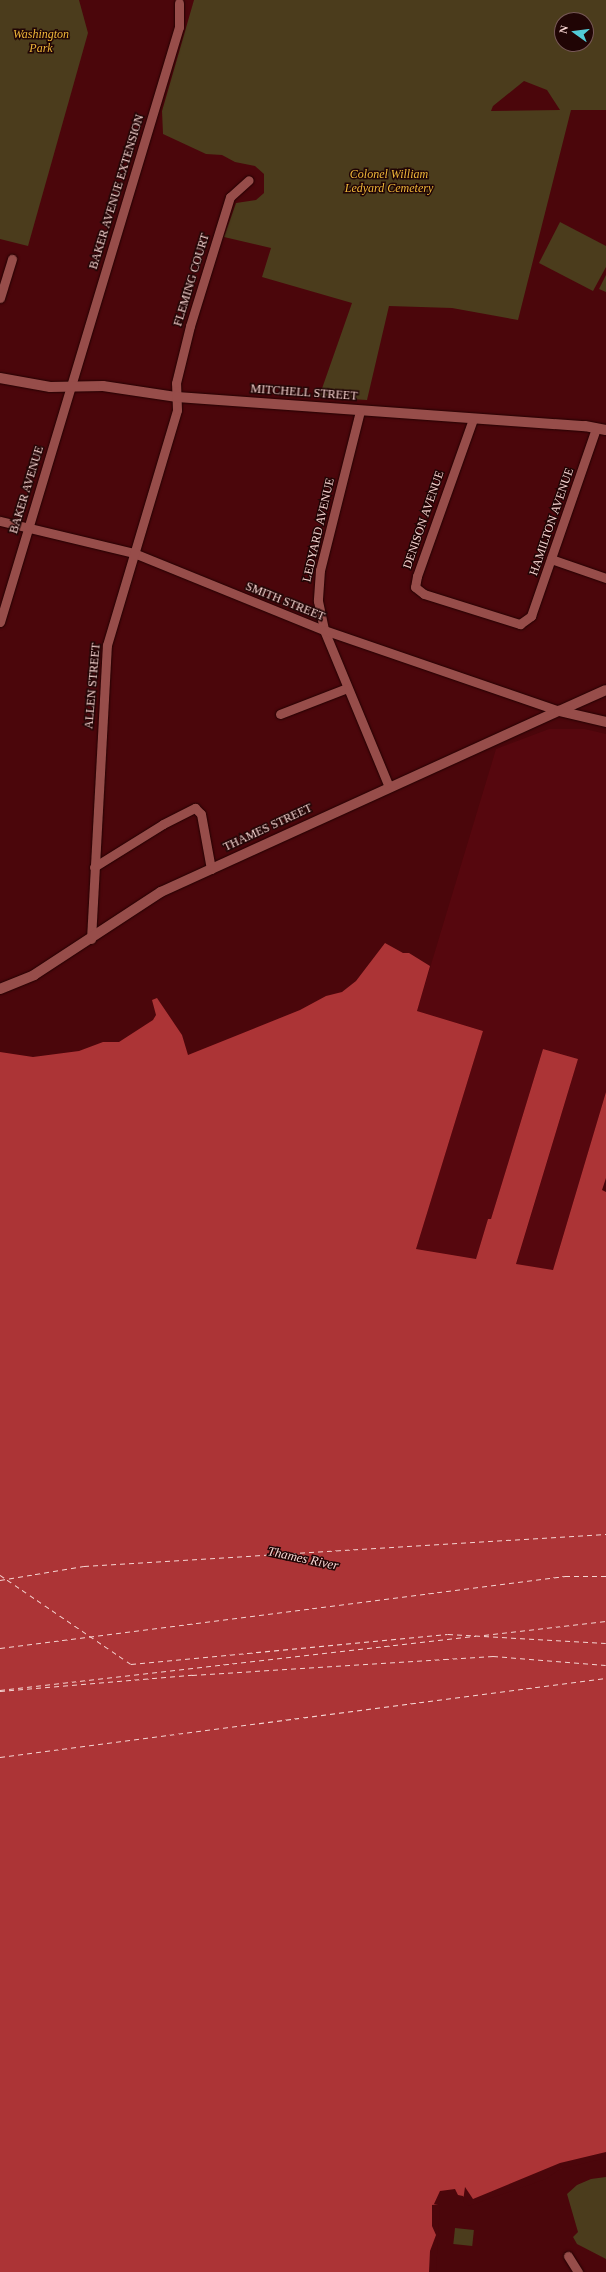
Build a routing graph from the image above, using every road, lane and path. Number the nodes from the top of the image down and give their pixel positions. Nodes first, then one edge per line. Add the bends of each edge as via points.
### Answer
1 (179, 3) dead end
2 (249, 180) dead end
3 (12, 259) dead end
4 (0, 298) edge
5 (0, 378) edge
6 (70, 387) junction
7 (177, 396) junction
8 (360, 411) junction
9 (473, 419) junction
10 (601, 429) edge
11 (0, 521) edge
12 (28, 528) junction
13 (134, 553) junction
14 (552, 559) junction
15 (606, 578) edge
16 (0, 622) edge
17 (525, 623) joint
18 (324, 630) junction
19 (347, 688) junction
20 (606, 690) edge
21 (559, 711) junction
22 (280, 714) dead end
23 (606, 722) edge
24 (389, 787) junction
25 (94, 867) junction
26 (211, 869) junction
27 (91, 939) junction
28 (0, 989) edge
29 (568, 2256) dead end
30 (578, 2272) edge

1 - 6 street, BAKER AVENUE EXTENSION via 179,27
2 - 7 street, FLEMING COURT via 230,196 190,326 176,383
3 - 4 street
5 - 6 main road, MITCHELL STREET via 50,387
6 - 7 main road, MITCHELL STREET via 103,386
6 - 12 street, BAKER AVENUE
7 - 8 main road, MITCHELL STREET
7 - 13 street, ALLEN STREET via 177,410
8 - 9 main road, MITCHELL STREET
8 - 18 street, LEDYARD AVENUE via 317,587
9 - 10 main road, MITCHELL STREET
9 - 17 street, DENISON AVENUE via 415,587 424,594 516,623
10 - 14 street, HAMILTON AVENUE
11 - 12 street, SMITH STREET
12 - 13 street, SMITH STREET
12 - 16 street, BAKER AVENUE
13 - 18 street, SMITH STREET
13 - 25 street, ALLEN STREET via 106,657
14 - 15 street
14 - 17 street, HAMILTON AVENUE via 531,616
18 - 19 street, LEDYARD AVENUE
18 - 21 street, SMITH STREET
19 - 22 street
19 - 24 street, LEDYARD AVENUE
20 - 21 main road, THAMES STREET
21 - 23 main road
21 - 24 main road, THAMES STREET
24 - 26 main road, THAMES STREET
25 - 26 street via 163,824 195,808 201,814
25 - 27 street, ALLEN STREET
26 - 27 main road, THAMES STREET via 161,892
27 - 28 main road, THAMES STREET via 23,981
29 - 30 street

